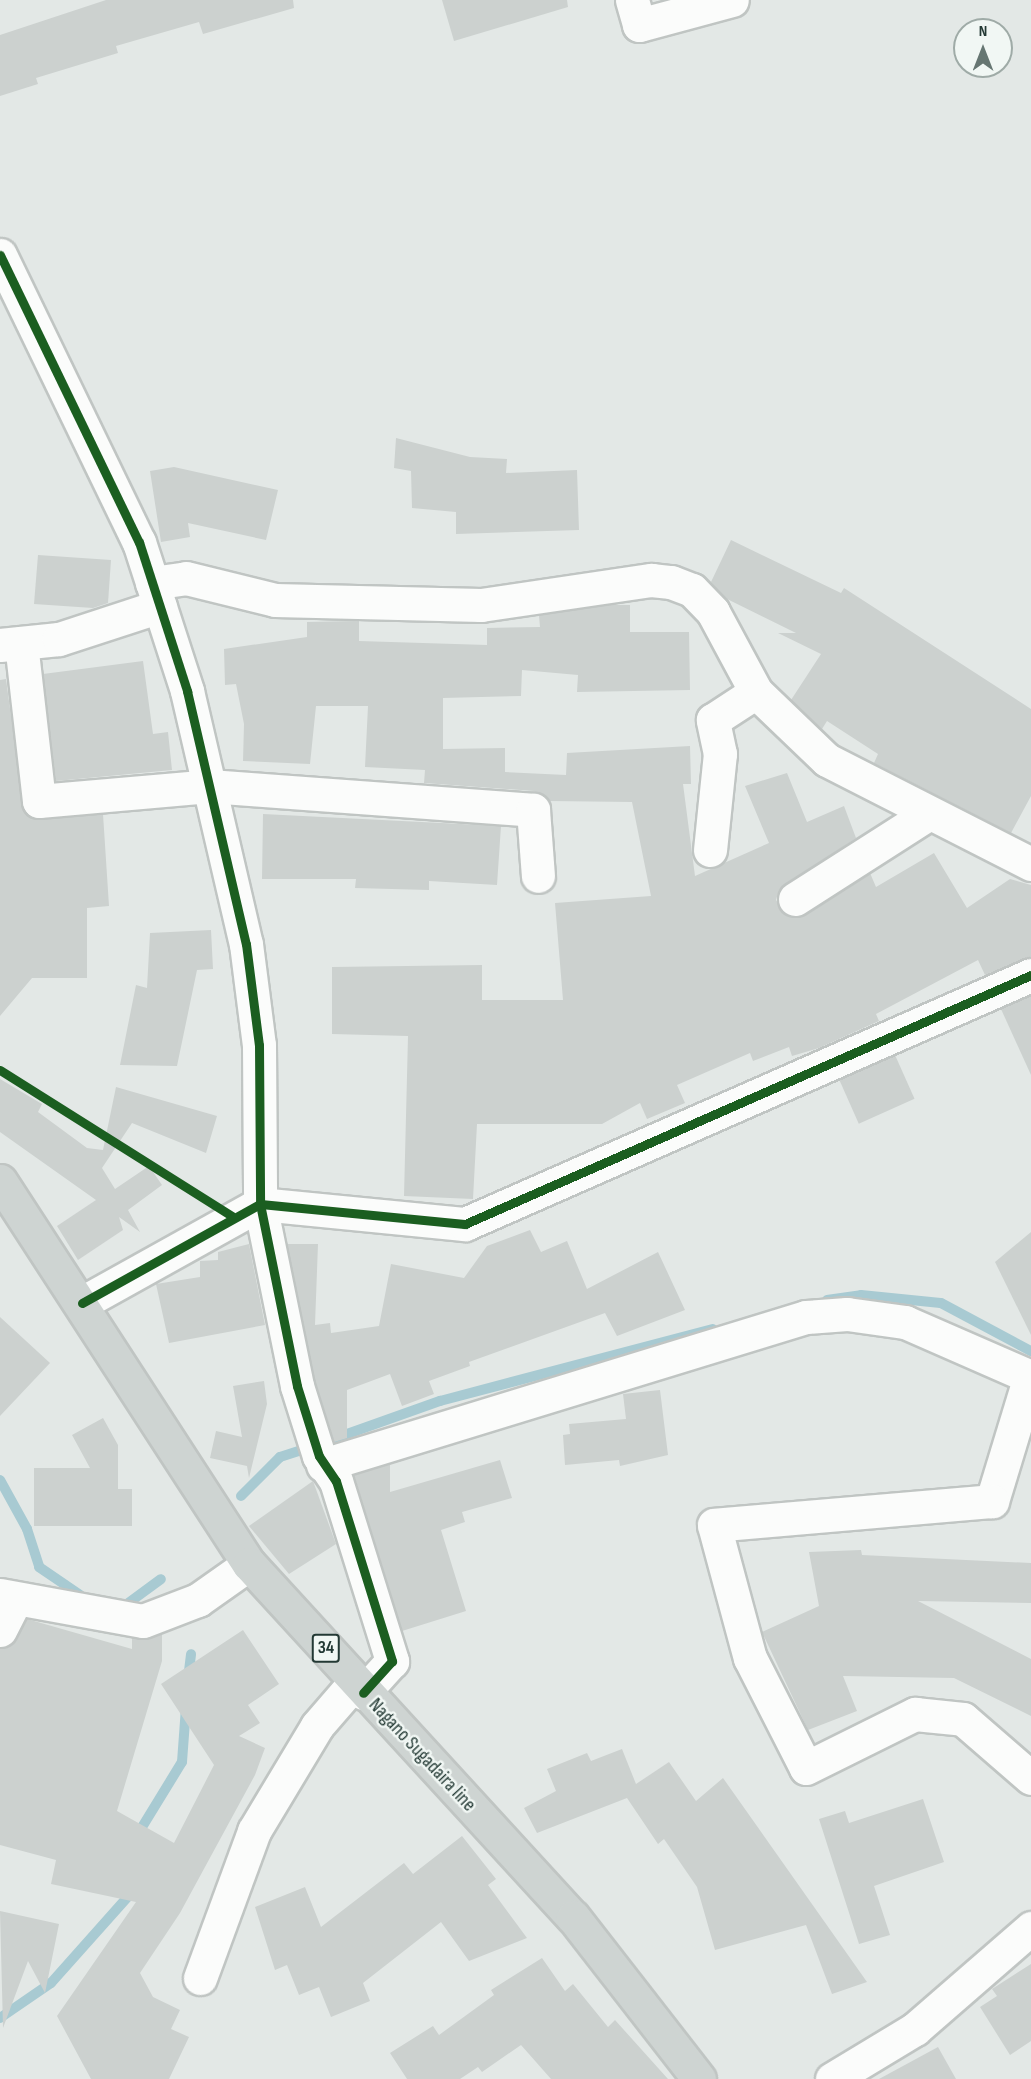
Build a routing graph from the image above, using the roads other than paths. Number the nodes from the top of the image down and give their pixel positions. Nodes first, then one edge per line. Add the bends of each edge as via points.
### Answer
1 (632, 0) edge
2 (732, 0) edge
3 (0, 255) edge
4 (156, 595) junction
5 (11, 644) edge
6 (756, 692) junction
7 (209, 786) junction
8 (928, 814) junction
9 (710, 850) dead end
10 (1031, 864) edge
11 (538, 876) dead end
12 (795, 899) dead end
13 (1031, 975) edge
14 (0, 1181) edge
15 (260, 1204) junction
16 (82, 1303) junction
17 (1030, 1376) edge
18 (318, 1453) junction
19 (249, 1564) junction
20 (8, 1598) edge
21 (0, 1630) edge
22 (359, 1687) junction
23 (1031, 1778) edge
24 (1031, 1928) edge
25 (200, 1978) dead end
26 (699, 2079) edge
27 (831, 2079) edge

1 - 2 street via 639,25
3 - 4 street via 139,542
4 - 5 street via 60,639
4 - 6 street via 186,578 275,600 481,605 651,580 671,582 692,590 713,612
4 - 7 street
5 - 7 street via 39,801
6 - 8 street via 827,760
6 - 9 street via 713,720 720,754
7 - 11 street via 533,810
7 - 15 street via 250,978 258,1046
8 - 10 street
8 - 12 street
13 - 15 street via 465,1224
14 - 16 main road, Nagano Sugadaira line / 34
15 - 16 street
15 - 18 street
16 - 19 main road, Nagano Sugadaira line / 34
17 - 18 street via 905,1322 847,1314 806,1317
17 - 23 street via 992,1501 714,1525 750,1658 806,1767 915,1714 963,1719
18 - 22 street via 336,1481 392,1661
19 - 20 street via 198,1600 143,1621
19 - 22 main road, Nagano Sugadaira line / 34
20 - 21 street
22 - 25 street via 317,1726 254,1831
22 - 26 main road, Nagano Sugadaira line / 34 via 573,1917
24 - 27 street via 915,2029

